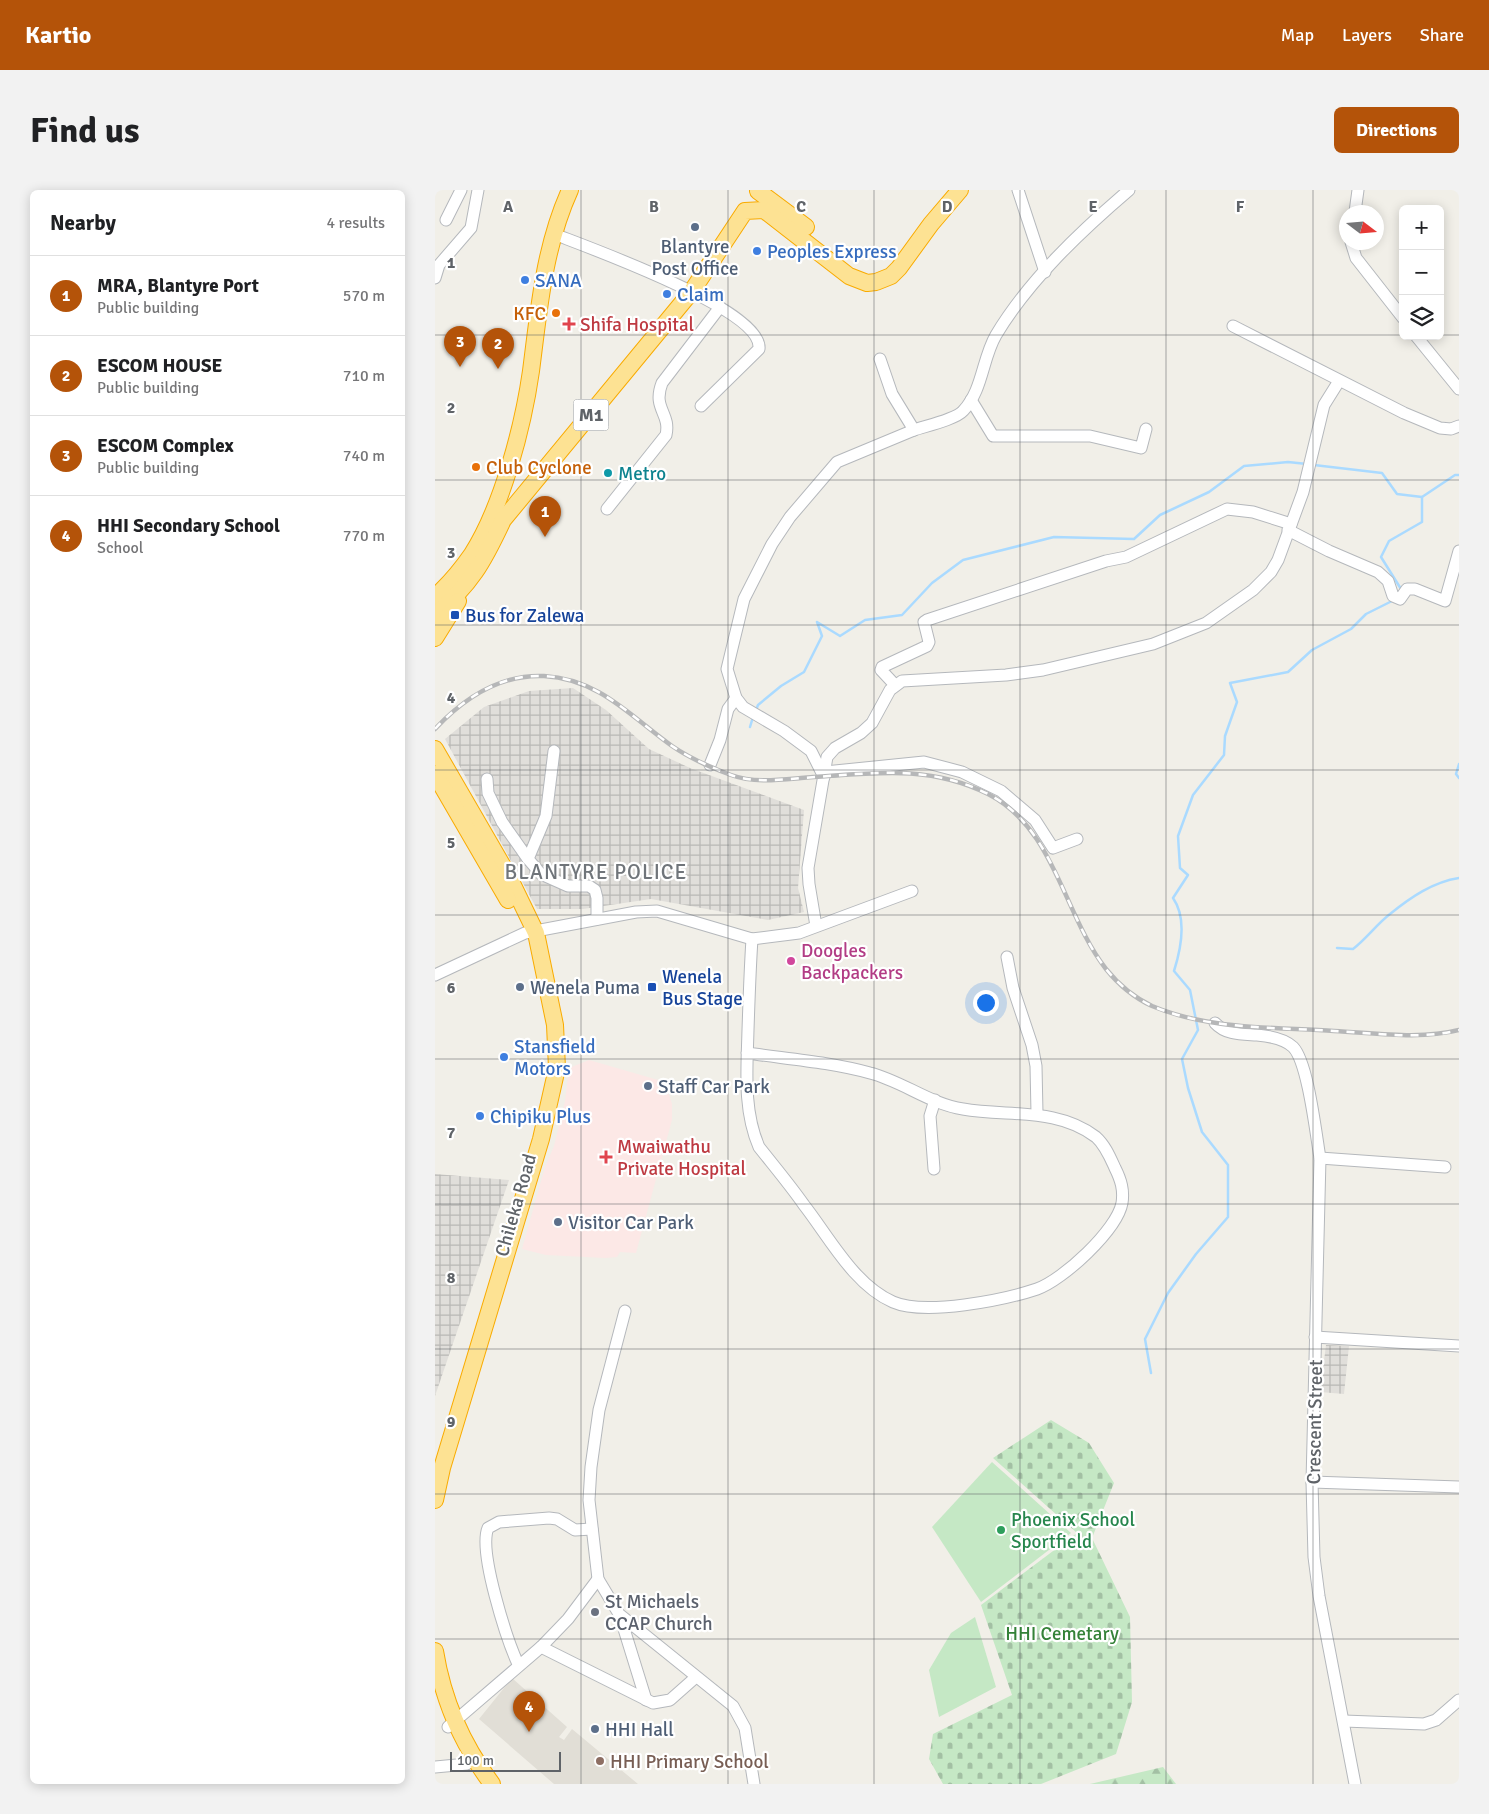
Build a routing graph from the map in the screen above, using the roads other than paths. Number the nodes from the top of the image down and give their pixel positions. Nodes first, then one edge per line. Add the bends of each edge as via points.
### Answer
1 (461, 190) edge
2 (479, 190) edge
3 (570, 190) edge
4 (758, 190) edge
5 (960, 190) edge
6 (1018, 190) edge
7 (1129, 190) edge
8 (1358, 190) edge
9 (1356, 205) edge
10 (745, 211) junction
11 (447, 220) dead end
12 (931, 224) junction
13 (554, 234) junction
14 (1354, 250) edge
15 (1045, 272) junction
16 (435, 278) edge
17 (693, 291) junction
18 (720, 307) junction
19 (1399, 313) edge
20 (1233, 326) dead end
21 (1419, 340) edge
22 (880, 359) dead end
23 (1339, 381) junction
24 (1459, 389) edge
25 (971, 400) junction
26 (701, 406) dead end
27 (1459, 426) edge
28 (914, 430) junction
29 (1146, 430) dead end
30 (607, 509) dead end
31 (1289, 527) junction
32 (1459, 551) edge
33 (468, 584) junction
34 (435, 598) edge
35 (435, 615) edge
36 (435, 638) edge
37 (895, 685) junction
38 (736, 698) junction
39 (435, 749) edge
40 (554, 751) dead end
41 (710, 765) dead end
42 (435, 774) edge
43 (824, 774) junction
44 (487, 779) dead end
45 (1077, 839) dead end
46 (528, 860) junction
47 (912, 891) dead end
48 (597, 919) junction
49 (816, 926) junction
50 (530, 933) junction
51 (751, 939) junction
52 (1007, 957) dead end
53 (435, 975) edge
54 (1215, 1023) dead end
55 (747, 1053) junction
56 (935, 1100) junction
57 (1037, 1114) junction
58 (1320, 1158) junction
59 (1445, 1167) dead end
60 (934, 1169) dead end
61 (625, 1312) dead end
62 (1315, 1337) junction
63 (1459, 1346) edge
64 (435, 1473) edge
65 (1312, 1482) junction
66 (1459, 1487) edge
67 (435, 1500) edge
68 (592, 1529) junction
69 (598, 1579) junction
70 (619, 1614) junction
71 (541, 1646) junction
72 (435, 1651) edge
73 (517, 1664) junction
74 (696, 1677) junction
75 (435, 1685) edge
76 (646, 1700) junction
77 (1458, 1702) edge
78 (1344, 1721) junction
79 (451, 1725) junction
80 (467, 1764) junction
81 (435, 1767) edge
82 (480, 1784) edge
83 (493, 1784) edge
84 (754, 1784) edge
85 (1355, 1784) edge

1 - 11 street
2 - 16 street via 471,228 439,265
3 - 13 highway
4 - 10 street
4 - 12 highway via 845,260 869,272 890,266
5 - 12 highway
6 - 15 street
7 - 15 street
8 - 9 street
10 - 12 highway via 763,210 849,276 867,283 883,280 899,268
10 - 17 highway, M1
13 - 17 street
13 - 34 highway via 539,296 531,373 519,434 479,543
14 - 19 street via 1356,258
15 - 25 street via 1025,292 994,337 979,386
17 - 18 street
17 - 33 highway, M1 via 503,520
18 - 26 street via 742,322 757,338 759,349
18 - 30 street via 660,388 658,401 668,427 667,435
20 - 23 street
21 - 24 street
22 - 28 street via 892,394
23 - 27 street via 1440,428
23 - 31 street via 1324,405 1308,474
25 - 28 street via 962,414
25 - 29 street via 993,436 1089,436 1141,448
28 - 38 street via 837,462 790,517 772,544 744,599 727,669
31 - 32 street via 1329,551 1378,572 1388,581 1393,596 1400,599 1407,589 1415,589 1445,601
31 - 37 street via 1278,560 1262,583 1206,623 1183,634 1043,670 997,676 916,679
31 - 37 street via 1253,512 1227,509 1127,557 927,620 924,622 927,646 882,667 881,670
33 - 35 highway, M1
33 - 36 highway
37 - 43 street via 872,723 827,757
38 - 41 street via 728,709
38 - 43 street via 743,707 785,731 811,751
39 - 50 highway via 508,875
40 - 46 street via 546,816
42 - 50 highway
43 - 45 street via 924,762 962,772 1001,790 1035,820 1053,848
43 - 49 street via 808,868
44 - 46 street via 488,793 502,822
46 - 48 street via 541,874 568,886 589,886 595,890
47 - 49 street
48 - 50 street
48 - 51 street via 657,911
49 - 51 street via 799,933
50 - 53 street
50 - 64 highway, Chileka Road via 549,1022 548,1083
50 - 67 highway via 555,1025 557,1068 541,1138
51 - 55 street
52 - 57 street via 1013,988 1034,1052
54 - 58 street, Crescent Street via 1220,1029 1274,1038 1293,1046 1300,1058
55 - 56 street via 869,1072
55 - 57 street via 747,1103 751,1128 759,1147 859,1276 875,1291 911,1308 956,1306 1039,1288 1082,1259 1116,1220 1122,1204 1122,1183 1098,1138
56 - 57 street via 964,1110
56 - 60 street via 930,1116
58 - 59 street
58 - 62 street, Crescent Street
61 - 68 street via 597,1419 589,1500
62 - 63 street
62 - 65 street, Crescent Street
65 - 66 street
65 - 78 street, Crescent Street via 1316,1576
68 - 69 street
68 - 73 street via 575,1530 549,1518 499,1522 488,1528 485,1547 504,1628
69 - 70 street
69 - 71 street via 568,1619
70 - 74 street
70 - 76 street
71 - 73 street
71 - 76 street
72 - 79 highway
73 - 79 street
74 - 76 street via 670,1700 662,1703
74 - 84 street via 723,1696 739,1715 749,1745
75 - 79 highway
77 - 78 street via 1436,1720 1424,1724
78 - 85 street, Crescent Street
79 - 80 highway
79 - 83 highway
80 - 81 street
80 - 82 highway

